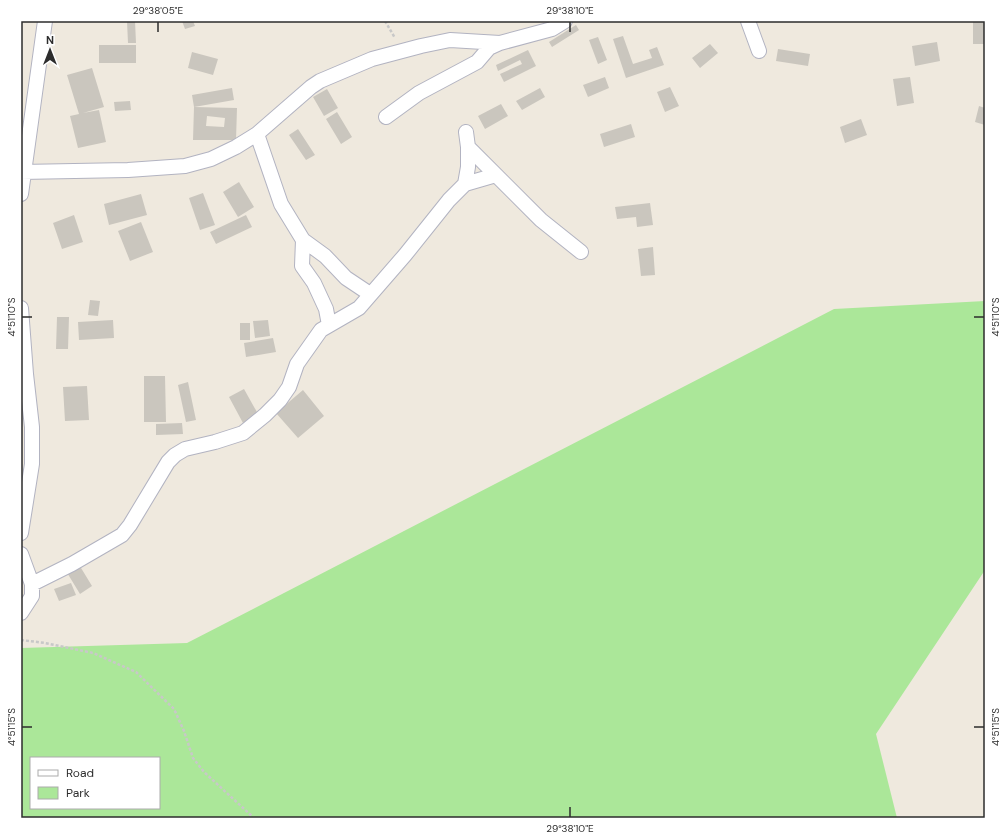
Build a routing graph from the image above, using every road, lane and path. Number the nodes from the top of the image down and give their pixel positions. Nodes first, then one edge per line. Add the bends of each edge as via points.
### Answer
1 (45, 21) edge
2 (565, 21) edge
3 (748, 21) edge
4 (500, 43) junction
5 (759, 51) dead end
6 (386, 117) dead end
7 (466, 132) dead end
8 (256, 134) junction
9 (468, 147) junction
10 (23, 171) edge
11 (496, 175) junction
12 (465, 184) junction
13 (21, 194) edge
14 (303, 240) junction
15 (581, 252) dead end
16 (370, 294) junction
17 (21, 308) edge
18 (329, 326) junction
19 (21, 533) edge
20 (21, 554) edge
21 (32, 584) junction
22 (21, 613) edge
23 (21, 640) edge
24 (254, 818) edge

1 - 10 street
2 - 4 street via 552,29
3 - 5 street
4 - 6 street via 489,48 478,62 419,93
4 - 8 street via 450,40 372,59 320,81
7 - 9 street
8 - 10 street via 211,159 185,166 128,170
8 - 14 street via 280,204
9 - 11 street
9 - 12 street
10 - 13 street
11 - 12 street
11 - 15 street via 541,220
12 - 16 street
14 - 16 street via 325,256 346,278
14 - 18 street via 302,266 314,283 326,310
16 - 18 street via 359,308
17 - 19 street via 32,427 32,464
18 - 21 street via 321,330 310,345 297,364 289,387 264,415 243,433 185,449 175,455 122,535
20 - 21 street
21 - 22 street via 32,596
23 - 24 path via 93,653 136,672 174,709 193,758 204,772

